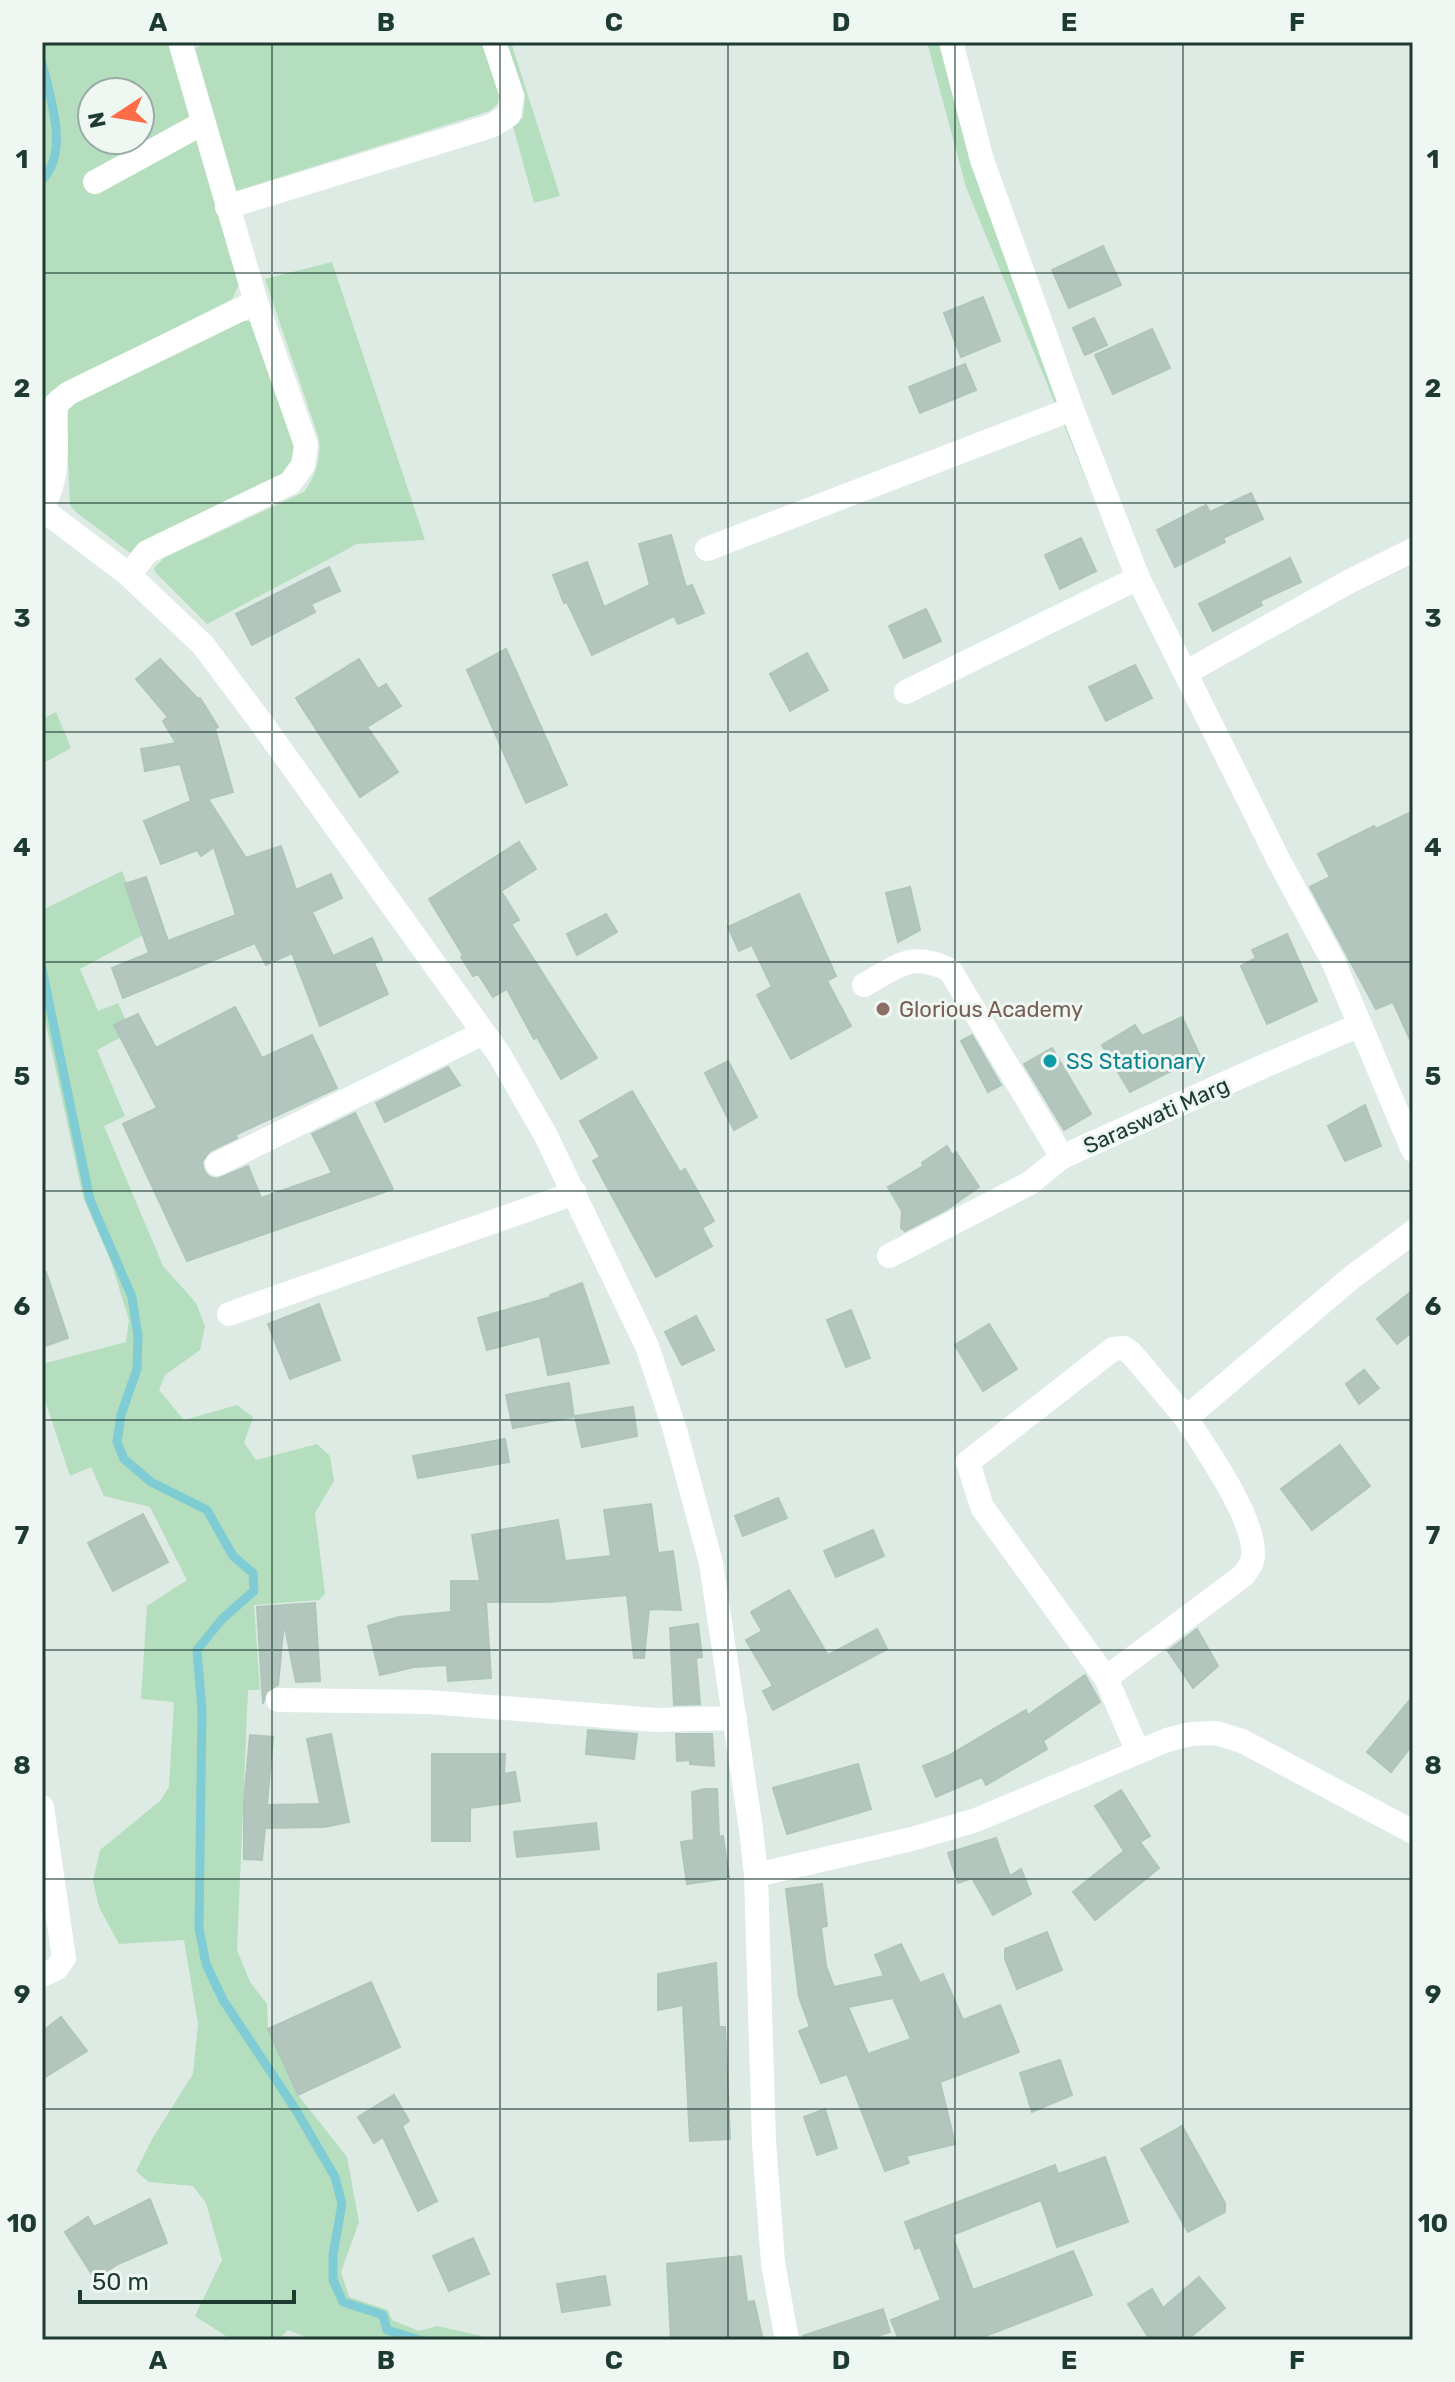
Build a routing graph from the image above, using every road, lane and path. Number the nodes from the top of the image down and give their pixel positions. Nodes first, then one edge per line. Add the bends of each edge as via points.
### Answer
1 (494, 42) edge
2 (951, 42) edge
3 (182, 43) edge
4 (203, 123) junction
5 (95, 182) dead end
6 (227, 207) junction
7 (256, 302) junction
8 (1072, 409) junction
9 (42, 508) edge
10 (707, 549) dead end
11 (1413, 550) edge
12 (129, 575) junction
13 (1138, 578) junction
14 (1187, 672) junction
15 (906, 692) dead end
16 (864, 985) dead end
17 (1360, 1025) junction
18 (483, 1033) junction
19 (1413, 1150) edge
20 (1062, 1157) junction
21 (217, 1164) dead end
22 (575, 1193) junction
23 (1413, 1232) edge
24 (889, 1256) dead end
25 (229, 1314) dead end
26 (1186, 1418) junction
27 (1106, 1678) junction
28 (278, 1700) dead end
29 (735, 1718) junction
30 (1138, 1752) junction
31 (42, 1807) edge
32 (1413, 1832) edge
33 (756, 1875) junction
34 (42, 1975) edge
35 (787, 2340) edge

1 - 6 street via 512,96 509,115 491,126
2 - 8 street via 982,160
3 - 4 street
4 - 5 street
4 - 6 street
6 - 7 street
7 - 9 street via 56,404 57,466
7 - 12 street via 306,445 303,465 290,483 147,552
8 - 10 street
8 - 13 street
9 - 12 street
11 - 14 street
12 - 18 street via 203,645
13 - 14 street
13 - 15 street
14 - 17 street
16 - 20 street, Saraswati Marg via 907,961 930,960 950,970
17 - 19 street
17 - 20 street, Saraswati Marg
18 - 21 street
18 - 22 street
20 - 24 street via 1030,1183
22 - 25 street
22 - 29 street via 647,1346 675,1430 711,1563
23 - 26 street
26 - 27 street via 1234,1493 1251,1540 1252,1563 1244,1575
26 - 27 street via 1131,1353 1113,1349 968,1462 982,1507
27 - 30 street
28 - 29 street via 429,1702 656,1720
29 - 33 street
30 - 32 street via 1191,1734 1216,1733 1242,1741
30 - 33 street via 976,1820
31 - 34 street via 64,1958
33 - 35 street via 765,2157 773,2263

